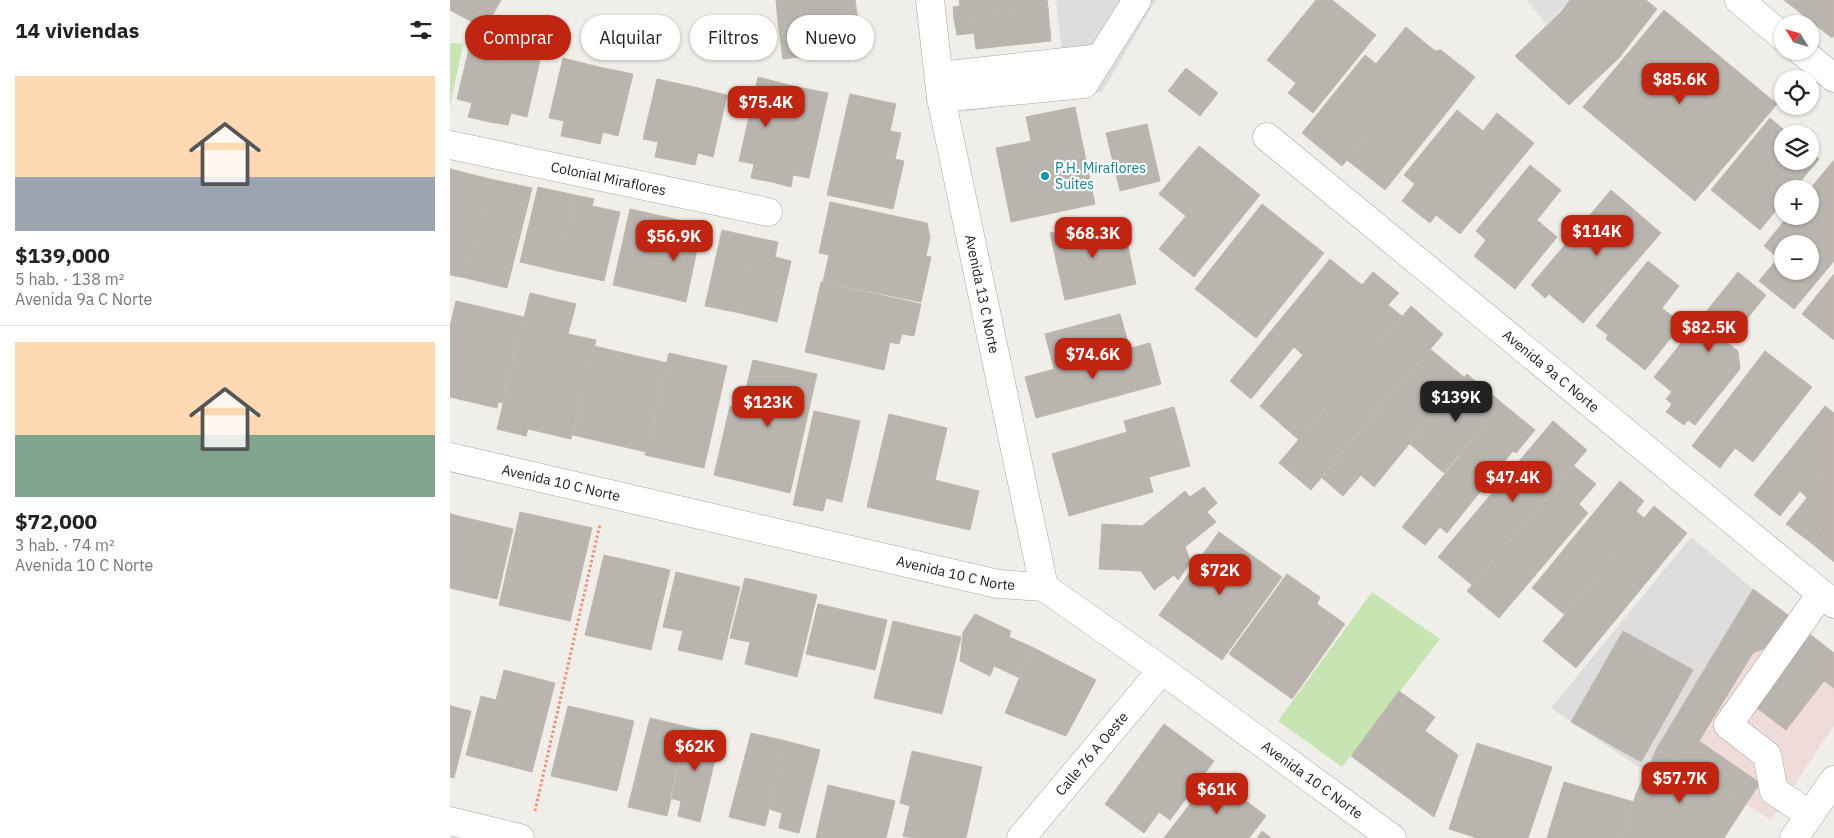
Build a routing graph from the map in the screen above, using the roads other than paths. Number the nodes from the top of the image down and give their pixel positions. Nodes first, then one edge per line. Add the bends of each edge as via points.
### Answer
1 (930, 0) edge
2 (1137, 0) edge
3 (1739, 0) edge
4 (1774, 29) edge
5 (1812, 60) edge
6 (1834, 78) edge
7 (940, 87) junction
8 (1267, 137) dead end
9 (450, 145) edge
10 (768, 212) dead end
11 (450, 457) edge
12 (1044, 587) junction
13 (1828, 599) edge
14 (1162, 670) junction
15 (1834, 780) edge
16 (1810, 815) junction
17 (450, 821) edge
18 (527, 828) edge
19 (1021, 838) edge
20 (1392, 838) edge
21 (1794, 838) edge

1 - 7 street, Avenida 13 C Norte
2 - 7 street via 1101,58
3 - 4 street
5 - 6 street
7 - 12 street, Avenida 13 C Norte
8 - 13 street, Avenida 9a C Norte
9 - 10 street, Colonial Miraflores
11 - 12 street, Avenida 10 C Norte via 998,584
12 - 14 street, Avenida 10 C Norte
13 - 16 street via 1728,725 1767,755 1774,791
14 - 19 street, Calle 76 A Oeste
14 - 20 street, Avenida 10 C Norte
15 - 16 street
16 - 21 street
17 - 18 street

